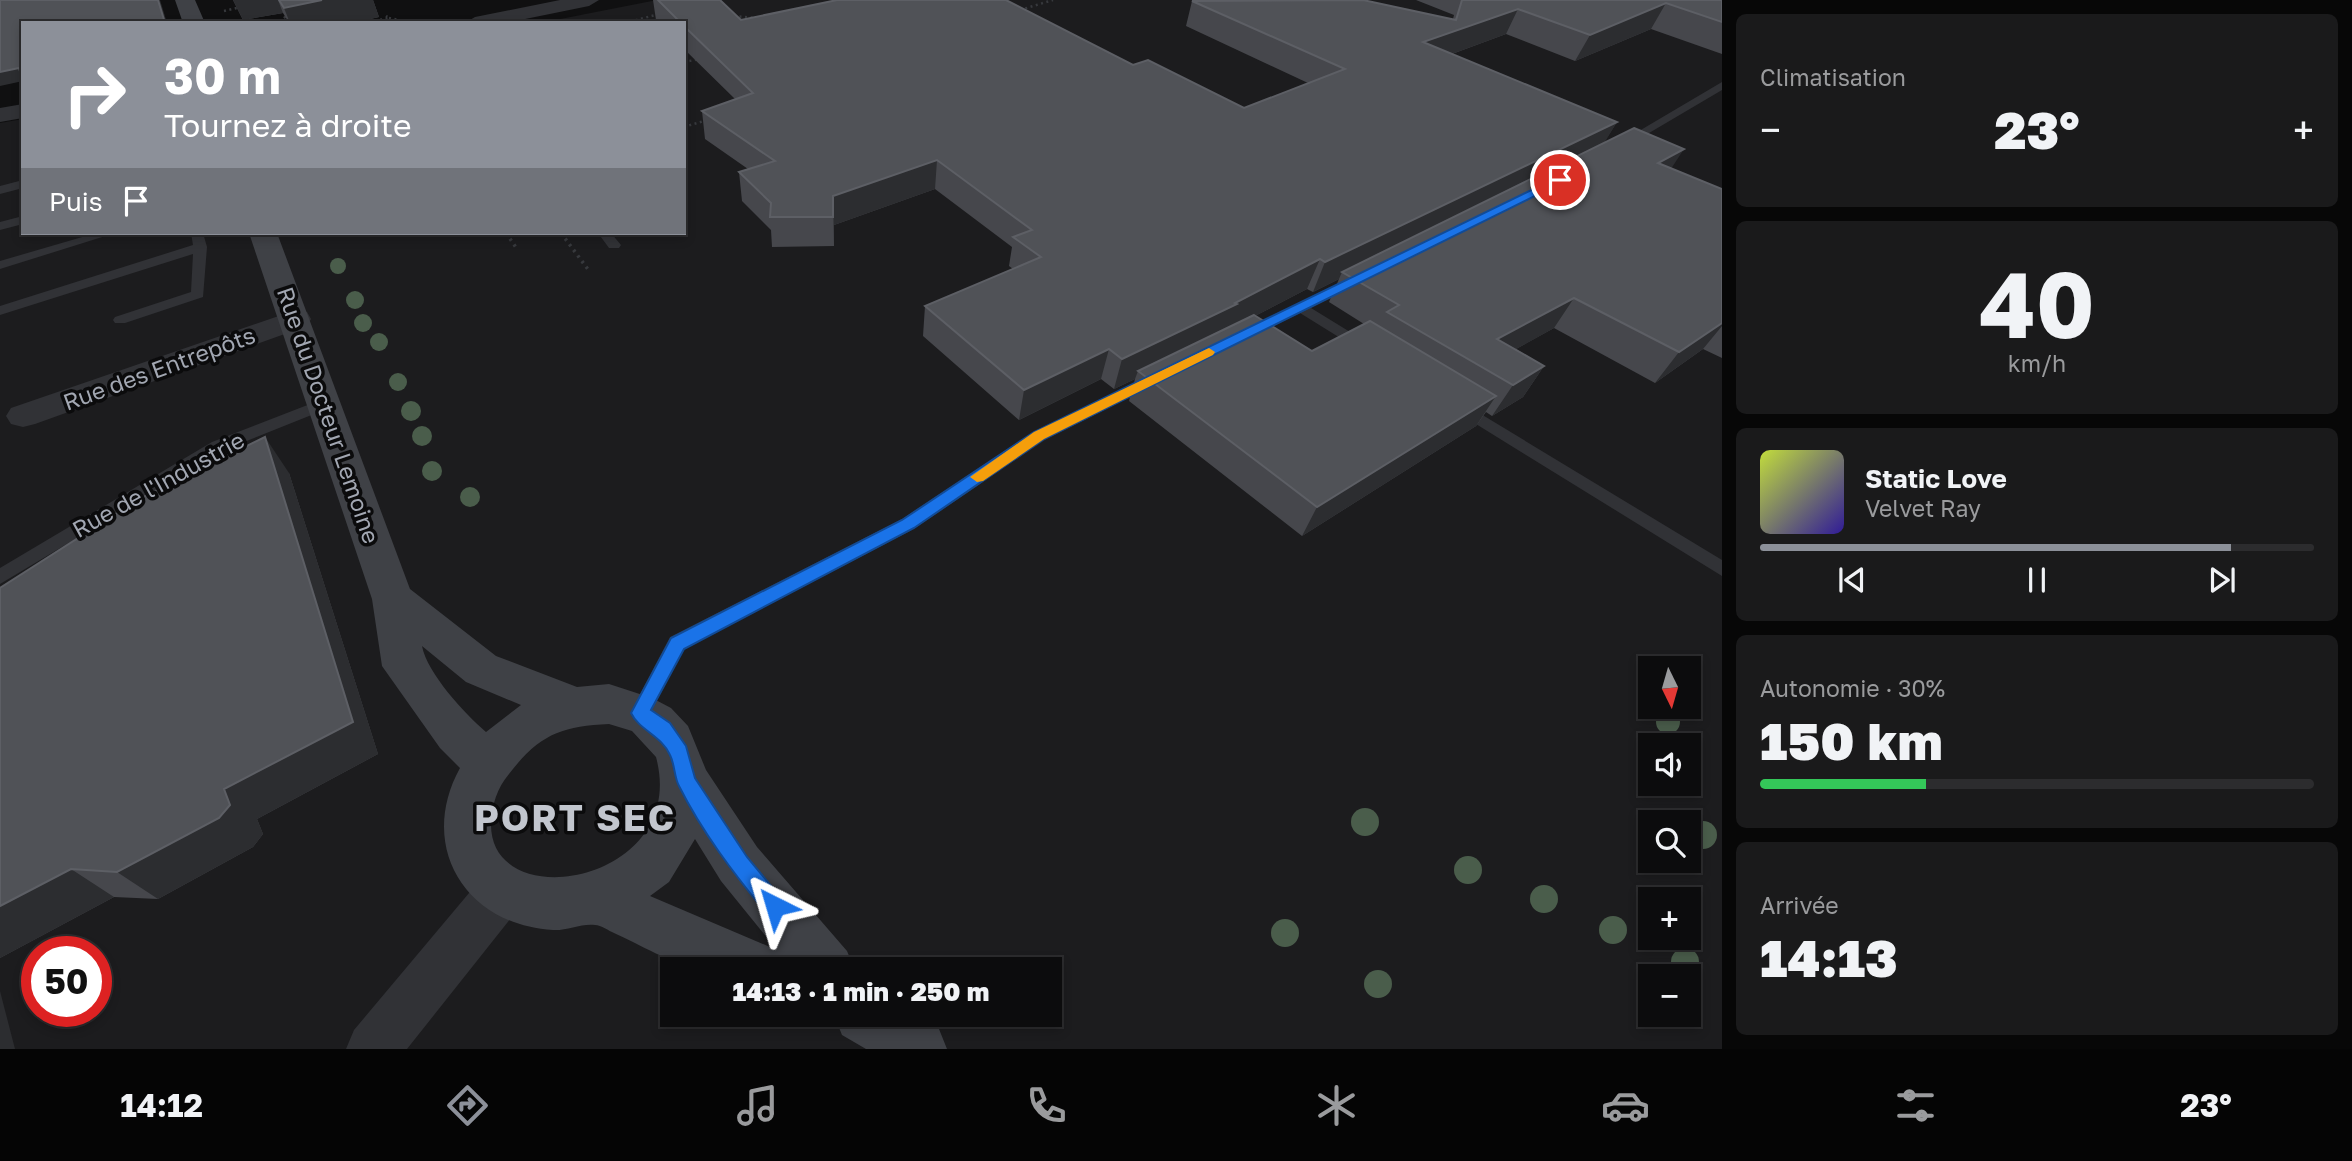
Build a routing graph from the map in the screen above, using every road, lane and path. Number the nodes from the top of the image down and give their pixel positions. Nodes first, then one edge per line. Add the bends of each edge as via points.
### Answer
1 (185, 0) edge
2 (589, 0) edge
3 (1053, 0) edge
4 (294, 10) dead end
5 (664, 13) dead end
6 (1011, 13) edge
7 (729, 15) edge
8 (756, 18) edge
9 (503, 20) edge
10 (193, 21) edge
11 (284, 21) edge
12 (372, 21) edge
13 (405, 21) edge
14 (633, 21) edge
15 (708, 57) edge
16 (686, 62) edge
17 (1722, 85) edge
18 (21, 111) edge
19 (0, 115) edge
20 (709, 120) edge
21 (686, 126) edge
22 (1606, 154) edge
23 (21, 185) edge
24 (0, 190) edge
25 (21, 221) edge
26 (0, 226) edge
27 (102, 235) edge
28 (264, 235) edge
29 (507, 235) edge
30 (563, 235) edge
31 (606, 235) edge
32 (199, 240) edge
33 (614, 245) dead end
34 (516, 249) dead end
35 (0, 265) edge
36 (590, 271) dead end
37 (1374, 271) edge
38 (1300, 307) junction
39 (0, 311) edge
40 (296, 319) junction
41 (120, 320) dead end
42 (1238, 338) edge
43 (1382, 358) edge
44 (1163, 374) edge
45 (1441, 395) edge
46 (323, 404) junction
47 (17, 416) dead end
48 (1722, 569) edge
49 (0, 577) edge
50 (393, 599) junction
51 (575, 706) junction
52 (640, 713) junction
53 (487, 762) junction
54 (686, 781) junction
55 (502, 891) junction
56 (596, 899) junction
57 (731, 957) edge
58 (817, 957) edge
59 (884, 1027) edge
60 (373, 1049) edge
61 (919, 1049) edge

1 - 10 main road
2 - 9 street
3 - 6 path
4 - 11 path
5 - 14 path
7 - 8 path
12 - 13 path via 388,17
15 - 16 path
17 - 22 lane
18 - 19 street
20 - 21 path
23 - 24 lane
25 - 26 lane
27 - 35 lane
28 - 40 main road, Rue du Docteur Lemoine
29 - 34 path
30 - 36 path
31 - 33 lane
32 - 39 lane
32 - 41 lane via 198,294
37 - 38 lane
38 - 42 lane
38 - 43 lane
40 - 46 main road, Rue du Docteur Lemoine
40 - 47 street, Rue des Entrepôts
44 - 52 lane via 1039,436 908,524 677,643
45 - 48 lane
46 - 49 lane, Rue de l'Industrie via 218,446
46 - 50 main road, Rue du Docteur Lemoine
50 - 51 main road via 481,669
50 - 53 main road, Rue du Docteur Lemoine via 404,666 456,734
51 - 52 main road via 609,704
51 - 53 main road via 542,716 512,736
52 - 54 main road via 664,729 679,752
53 - 55 main road via 467,818 469,846 482,871
54 - 56 main road via 682,812 671,839 652,864 626,885
54 - 58 main road via 739,864
55 - 56 main road via 530,903 562,906
55 - 60 street
56 - 57 main road
59 - 61 main road

